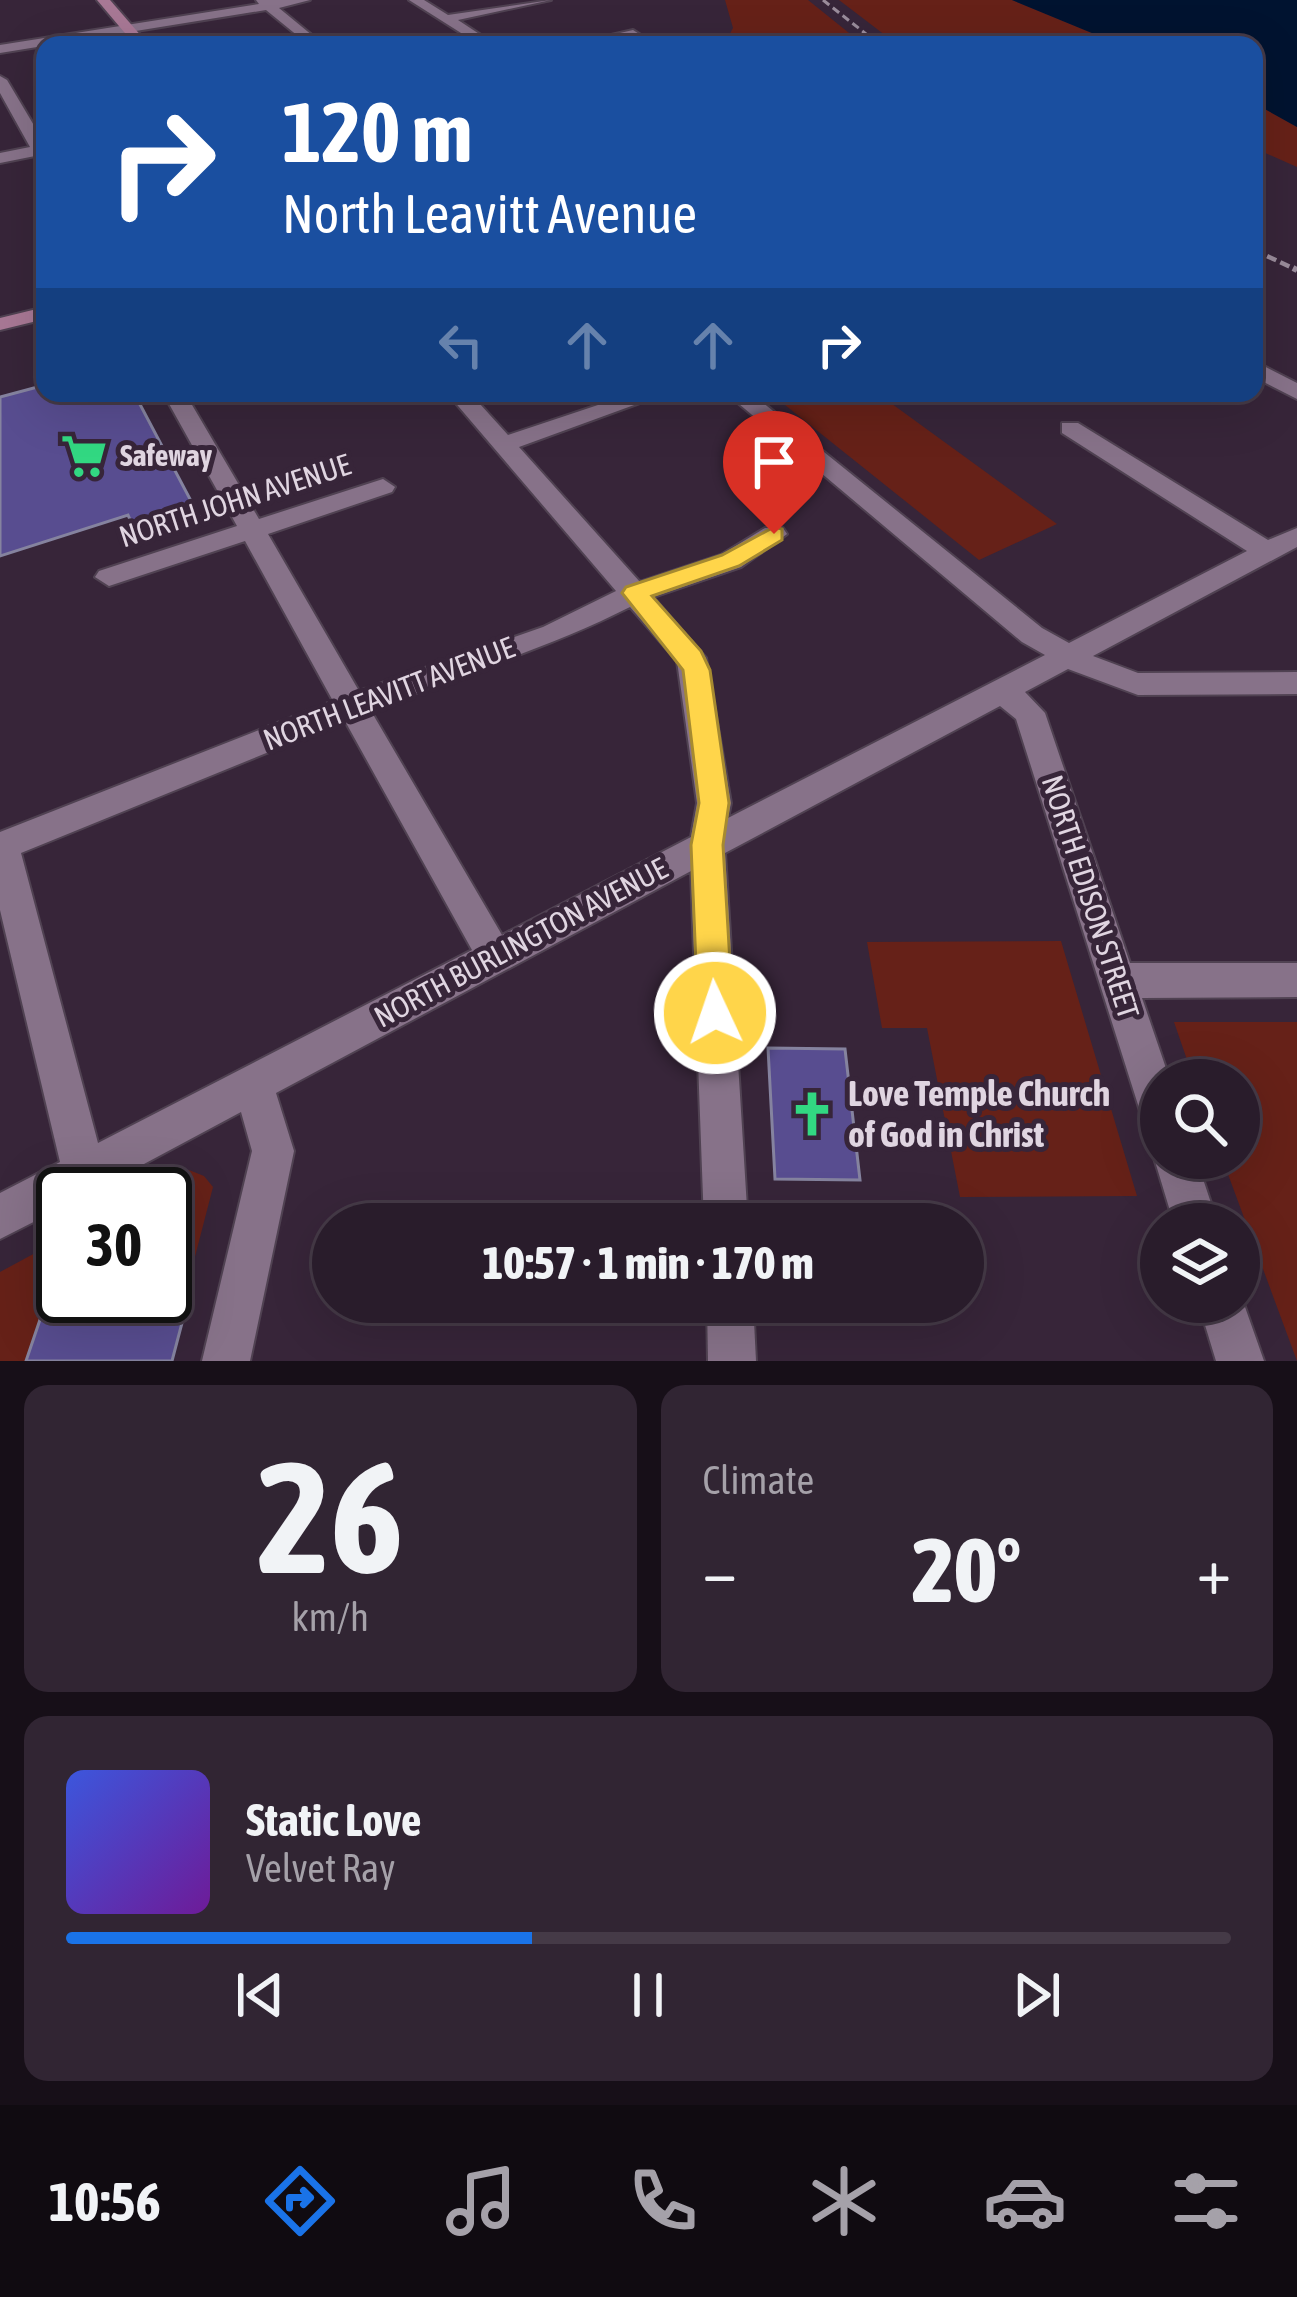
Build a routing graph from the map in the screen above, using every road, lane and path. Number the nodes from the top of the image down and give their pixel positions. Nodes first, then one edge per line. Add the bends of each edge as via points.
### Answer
1 (103, 0) edge
2 (304, 0) edge
3 (415, 0) edge
4 (545, 0) edge
5 (266, 3) edge
6 (445, 19) junction
7 (128, 28) junction
8 (79, 36) edge
9 (135, 36) edge
10 (305, 36) edge
11 (474, 36) edge
12 (36, 43) edge
13 (0, 49) edge
14 (0, 80) edge
15 (36, 141) edge
16 (36, 154) edge
17 (0, 158) edge
18 (36, 315) edge
19 (0, 324) edge
20 (1263, 373) edge
21 (1297, 392) edge
22 (184, 402) edge
23 (466, 402) edge
24 (629, 402) edge
25 (748, 402) edge
26 (1070, 428) dead end
27 (505, 443) junction
28 (383, 487) dead end
29 (252, 529) junction
30 (774, 534) dead end
31 (1297, 536) edge
32 (1267, 552) junction
33 (109, 578) dead end
34 (635, 593) junction
35 (1066, 657) junction
36 (1297, 683) edge
37 (1002, 691) junction
38 (352, 705) junction
39 (707, 845) junction
40 (1, 846) edge
41 (495, 957) junction
42 (1297, 980) edge
43 (1118, 981) junction
44 (1143, 1059) edge
45 (253, 1084) junction
46 (82, 1167) edge
47 (95, 1167) edge
48 (36, 1198) edge
49 (725, 1203) edge
50 (0, 1217) edge
51 (731, 1323) edge
52 (1228, 1323) edge
53 (226, 1361) edge
54 (733, 1361) edge
55 (1240, 1361) edge

1 - 7 main road
2 - 5 street
3 - 6 street
4 - 6 street
5 - 7 street
5 - 10 street
6 - 11 street
7 - 8 street
7 - 9 main road
12 - 13 street
14 - 15 street
16 - 17 street
18 - 19 main road
20 - 21 street
22 - 29 street
23 - 27 street
24 - 27 street
25 - 35 street
26 - 32 street
27 - 34 street
28 - 29 street, NORTH JOHN AVENUE
29 - 33 street, NORTH JOHN AVENUE
29 - 38 street
30 - 34 street, NORTH LEAVITT AVENUE via 731,561
31 - 32 street, NORTH BURLINGTON AVENUE
32 - 35 street, NORTH BURLINGTON AVENUE
34 - 38 street, NORTH LEAVITT AVENUE via 553,634
34 - 39 street via 695,665 714,803
35 - 36 street via 1138,684
35 - 37 street, NORTH BURLINGTON AVENUE
37 - 39 street, NORTH BURLINGTON AVENUE
37 - 43 street, NORTH EDISON STREET via 1030,713
38 - 40 street, NORTH LEAVITT AVENUE
38 - 41 street
39 - 41 street, NORTH BURLINGTON AVENUE
39 - 49 street
40 - 46 street
41 - 45 street, NORTH BURLINGTON AVENUE
42 - 43 street
43 - 44 street, NORTH EDISON STREET
45 - 47 street, NORTH BURLINGTON AVENUE
45 - 53 street via 273,1151
48 - 50 street, NORTH BURLINGTON AVENUE
51 - 54 street
52 - 55 street

